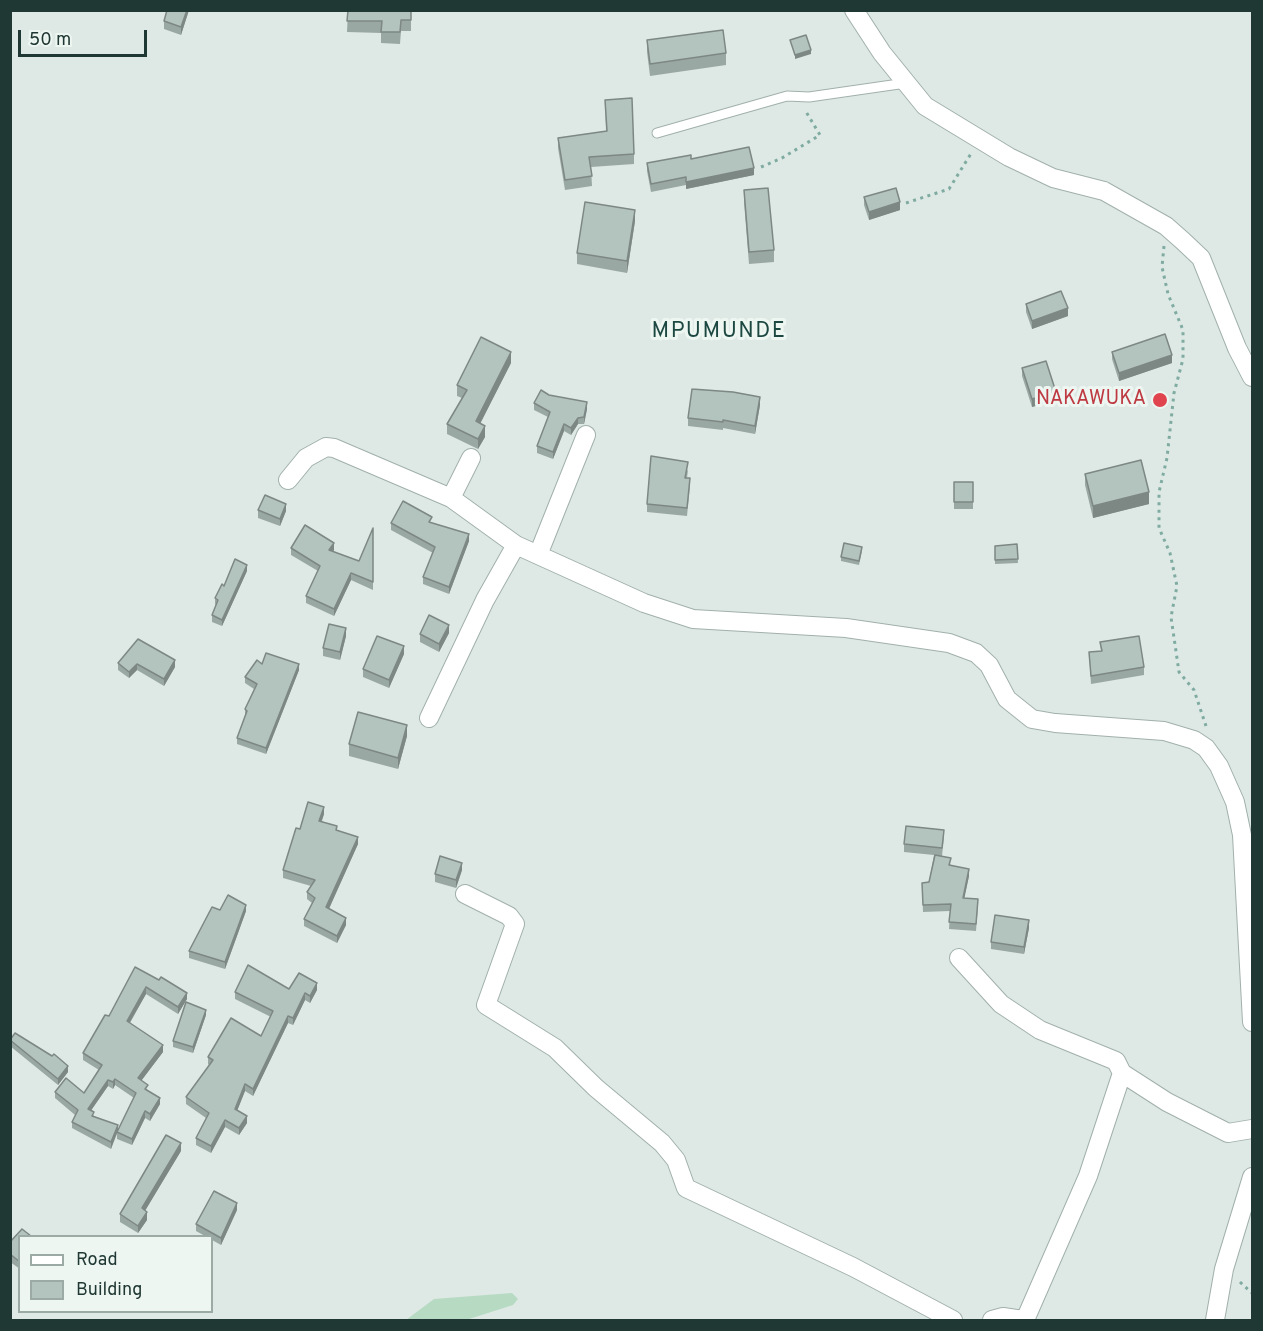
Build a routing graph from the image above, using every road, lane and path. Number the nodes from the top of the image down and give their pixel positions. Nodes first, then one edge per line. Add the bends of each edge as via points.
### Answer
1 (854, 10) edge
2 (906, 83) junction
3 (795, 96) junction
4 (657, 133) dead end
5 (980, 138) junction
6 (761, 167) dead end
7 (906, 203) dead end
8 (1166, 226) junction
9 (1252, 377) edge
10 (586, 435) dead end
11 (471, 458) dead end
12 (288, 480) dead end
13 (451, 498) junction
14 (516, 545) junction
15 (537, 555) junction
16 (429, 718) dead end
17 (1206, 748) junction
18 (465, 894) dead end
19 (959, 958) dead end
20 (1252, 1022) edge
21 (1122, 1073) junction
22 (1252, 1129) edge
23 (1252, 1177) edge
24 (953, 1320) edge
25 (992, 1320) edge
26 (1024, 1320) edge
27 (1215, 1320) edge

1 - 2 street
2 - 3 lane
2 - 5 street via 925,106
3 - 4 lane
3 - 6 path via 820,135
5 - 7 path via 950,189
5 - 8 street via 1053,178 1104,191
8 - 9 street via 1200,258
8 - 17 path via 1161,267 1183,330 1183,359 1174,393 1160,492 1160,528 1177,586 1171,617 1179,672 1194,690 1210,735
10 - 15 street
11 - 13 street
12 - 13 street via 306,458 326,447
13 - 14 street
14 - 15 street
14 - 16 street
15 - 17 street via 644,603 693,619 846,628 949,643 976,653 988,665 1007,699 1032,718 1164,731 1182,735
17 - 20 street via 1235,802 1242,834
18 - 24 street via 509,916 514,924 486,1005 555,1048 662,1143 676,1160 686,1188
19 - 21 street via 1001,1004 1040,1030 1116,1061
21 - 22 street via 1167,1102 1228,1133
21 - 26 street via 1088,1176
23 - 27 street via 1224,1269
25 - 26 street

